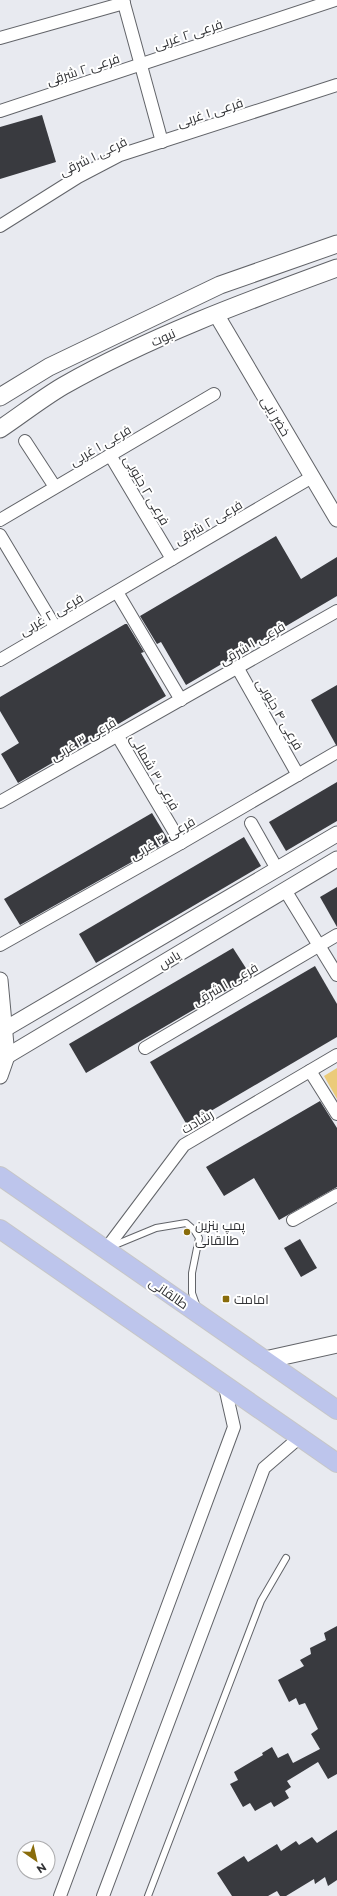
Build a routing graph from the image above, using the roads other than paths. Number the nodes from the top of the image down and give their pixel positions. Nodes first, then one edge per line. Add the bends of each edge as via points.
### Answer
1 (335, 0) edge
2 (124, 2) edge
3 (0, 38) edge
4 (142, 65) junction
5 (337, 85) edge
6 (0, 112) edge
7 (162, 142) junction
8 (0, 226) edge
9 (337, 244) edge
10 (337, 268) edge
11 (216, 314) junction
12 (214, 394) dead end
13 (0, 397) edge
14 (0, 429) edge
15 (26, 441) dead end
16 (110, 455) junction
17 (312, 477) junction
18 (55, 487) junction
19 (336, 516) edge
20 (0, 520) edge
21 (0, 535) edge
22 (172, 559) junction
23 (117, 592) junction
24 (337, 610) edge
25 (56, 627) junction
26 (0, 660) edge
27 (237, 667) junction
28 (181, 700) junction
29 (117, 735) junction
30 (337, 752) edge
31 (298, 775) junction
32 (0, 802) edge
33 (251, 824) dead end
34 (337, 834) edge
35 (181, 844) junction
36 (337, 859) edge
37 (277, 870) junction
38 (285, 890) junction
39 (337, 935) edge
40 (0, 945) edge
41 (319, 945) junction
42 (337, 975) edge
43 (0, 980) edge
44 (2, 1029) edge
45 (145, 1048) dead end
46 (337, 1055) edge
47 (3, 1056) edge
48 (310, 1070) junction
49 (0, 1076) edge
50 (337, 1114) edge
51 (0, 1176) edge
52 (337, 1195) edge
53 (293, 1220) dead end
54 (0, 1229) edge
55 (106, 1249) junction
56 (199, 1314) junction
57 (337, 1344) edge
58 (265, 1360) junction
59 (224, 1383) junction
60 (337, 1410) edge
61 (300, 1437) junction
62 (337, 1462) edge
63 (286, 1558) dead end
64 (60, 1896) edge
65 (103, 1896) edge
66 (148, 1896) edge

1 - 4 street, فرعی ۲ غربی
2 - 3 street
2 - 4 street
4 - 6 street, فرعی ۲ شرقی
4 - 7 street
5 - 7 street, فرعی ۱ غربی
7 - 8 street, فرعی ۱ شرقی via 120,155 78,177
9 - 13 main road, نبوت via 220,284 49,367
10 - 11 main road, نبوت
11 - 14 main road, نبوت via 138,348 62,386
11 - 17 street, خضر نبی
12 - 16 street, فرعی ۱ غربی
15 - 18 street
16 - 18 street, فرعی ۱ غربی
16 - 22 street, فرعی ۲ جنوبی
17 - 19 street, خضر نبی
17 - 22 street, فرعی ۲ شرقی
18 - 20 street, فرعی ۱ غربی
21 - 25 street
22 - 23 street, فرعی ۲ شرقی
23 - 25 street, فرعی ۲ غربی
23 - 28 street
24 - 27 street, فرعی ۱ شرقی
25 - 26 street, فرعی ۲ غربی
27 - 28 street, فرعی ۱ شرقی
27 - 31 street, فرعی ۴ جنوبی
28 - 29 street, فرعی ۳ غربی
29 - 32 street, فرعی ۳ غربی
29 - 35 street, فرعی ۳ شمالی
30 - 31 street, فرعی ۴ غربی
31 - 35 street, فرعی ۴ غربی
33 - 37 street
34 - 37 street, یاس
35 - 40 street, فرعی ۴ غربی
36 - 38 street, یاس
37 - 44 street, یاس
38 - 41 street
38 - 47 street, یاس
39 - 41 street
41 - 42 street
41 - 45 street, فرعی ۱ شرقی
43 - 44 street
44 - 47 street
46 - 48 street, رشادت
47 - 49 street
48 - 50 street
48 - 55 street, رشادت via 184,1145
51 - 55 main road, طالقانی
52 - 53 street
54 - 59 main road
55 - 56 main road, طالقانی
55 - 56 lane via 156,1228 186,1223 199,1238 192,1273 192,1293
56 - 58 main road, طالقانی
57 - 58 main road
58 - 60 main road, طالقانی
59 - 61 main road
59 - 64 street via 234,1427
61 - 62 main road
61 - 65 street via 264,1468
63 - 66 lane via 261,1601

